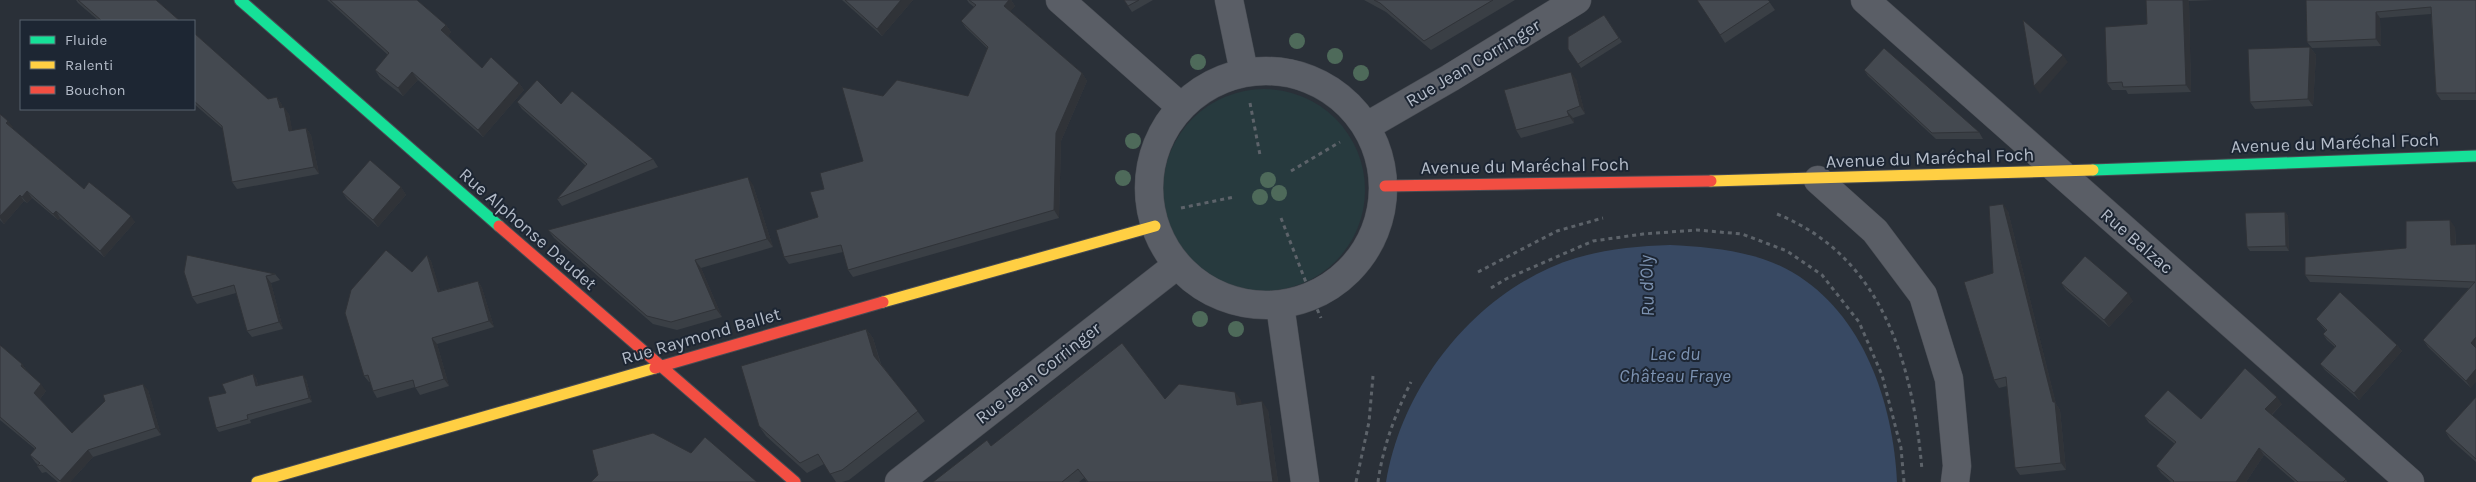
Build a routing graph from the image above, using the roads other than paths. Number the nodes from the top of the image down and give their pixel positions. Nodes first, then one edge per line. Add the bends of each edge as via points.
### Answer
1 (240, 0) edge
2 (1060, 0) edge
3 (1229, 0) edge
4 (1577, 0) edge
5 (1865, 0) edge
6 (1246, 84) junction
7 (1181, 107) junction
8 (1369, 130) junction
9 (2476, 156) edge
10 (2057, 170) junction
11 (1818, 180) junction
12 (1385, 186) junction
13 (1155, 226) junction
14 (1177, 265) junction
15 (1280, 305) junction
16 (659, 367) junction
17 (257, 482) edge
18 (795, 482) edge
19 (899, 482) edge
20 (1305, 482) edge
21 (1955, 482) edge
22 (2410, 482) edge

1 - 16 street, Rue Alphonse Daudet
2 - 7 street
3 - 6 street
4 - 8 street, Rue Jean Corringer
5 - 10 street, Rue Balzac
6 - 7 street via 1210,85
6 - 8 street via 1279,70 1314,80 1344,98
7 - 13 street via 1162,133 1151,163 1148,195
8 - 12 street via 1380,154
9 - 10 street, Avenue du Maréchal Foch
10 - 11 street, Avenue du Maréchal Foch
10 - 22 street, Rue Balzac
11 - 12 street, Avenue du Maréchal Foch
11 - 21 street via 1875,231 1923,296 1949,380 1957,466
12 - 15 street via 1380,220 1366,251 1343,278 1316,307
13 - 14 street
13 - 16 street, Rue Raymond Ballet
14 - 15 street via 1206,289 1232,300
14 - 19 street, Rue Jean Corringer
15 - 20 street
16 - 17 street, Rue Raymond Ballet
16 - 18 street, Rue Alphonse Daudet

